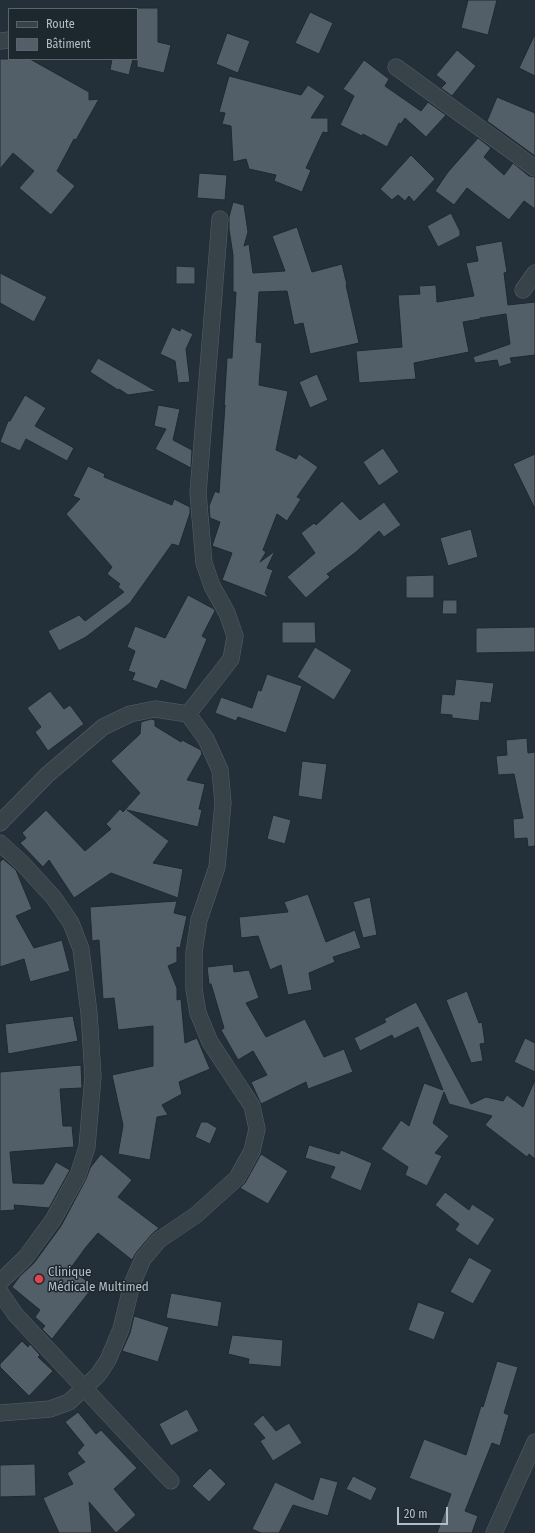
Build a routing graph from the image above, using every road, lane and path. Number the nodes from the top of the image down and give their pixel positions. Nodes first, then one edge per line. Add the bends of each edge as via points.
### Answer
1 (396, 67) dead end
2 (535, 168) edge
3 (220, 219) dead end
4 (535, 273) edge
5 (523, 290) dead end
6 (188, 714) junction
7 (0, 823) edge
8 (0, 843) edge
9 (0, 1282) edge
10 (0, 1292) edge
11 (85, 1388) junction
12 (0, 1413) edge
13 (535, 1442) edge
14 (171, 1481) dead end
15 (494, 1533) edge

1 - 2 street
3 - 6 street via 198,493 204,563 235,636 231,660
4 - 5 street
6 - 7 street via 155,709 130,714 103,727 47,775
6 - 11 street via 206,739 220,770 223,803 217,867 199,920 194,952 194,989 198,1013 210,1042 252,1106 257,1129 252,1151 237,1178 196,1215 159,1240 143,1259 132,1284 121,1329 108,1360
8 - 9 street via 54,898 71,923 81,949 93,1076 87,1148 78,1175 53,1220 26,1257
10 - 11 street via 15,1314
11 - 12 street via 70,1402 50,1409
11 - 14 street
13 - 15 street

